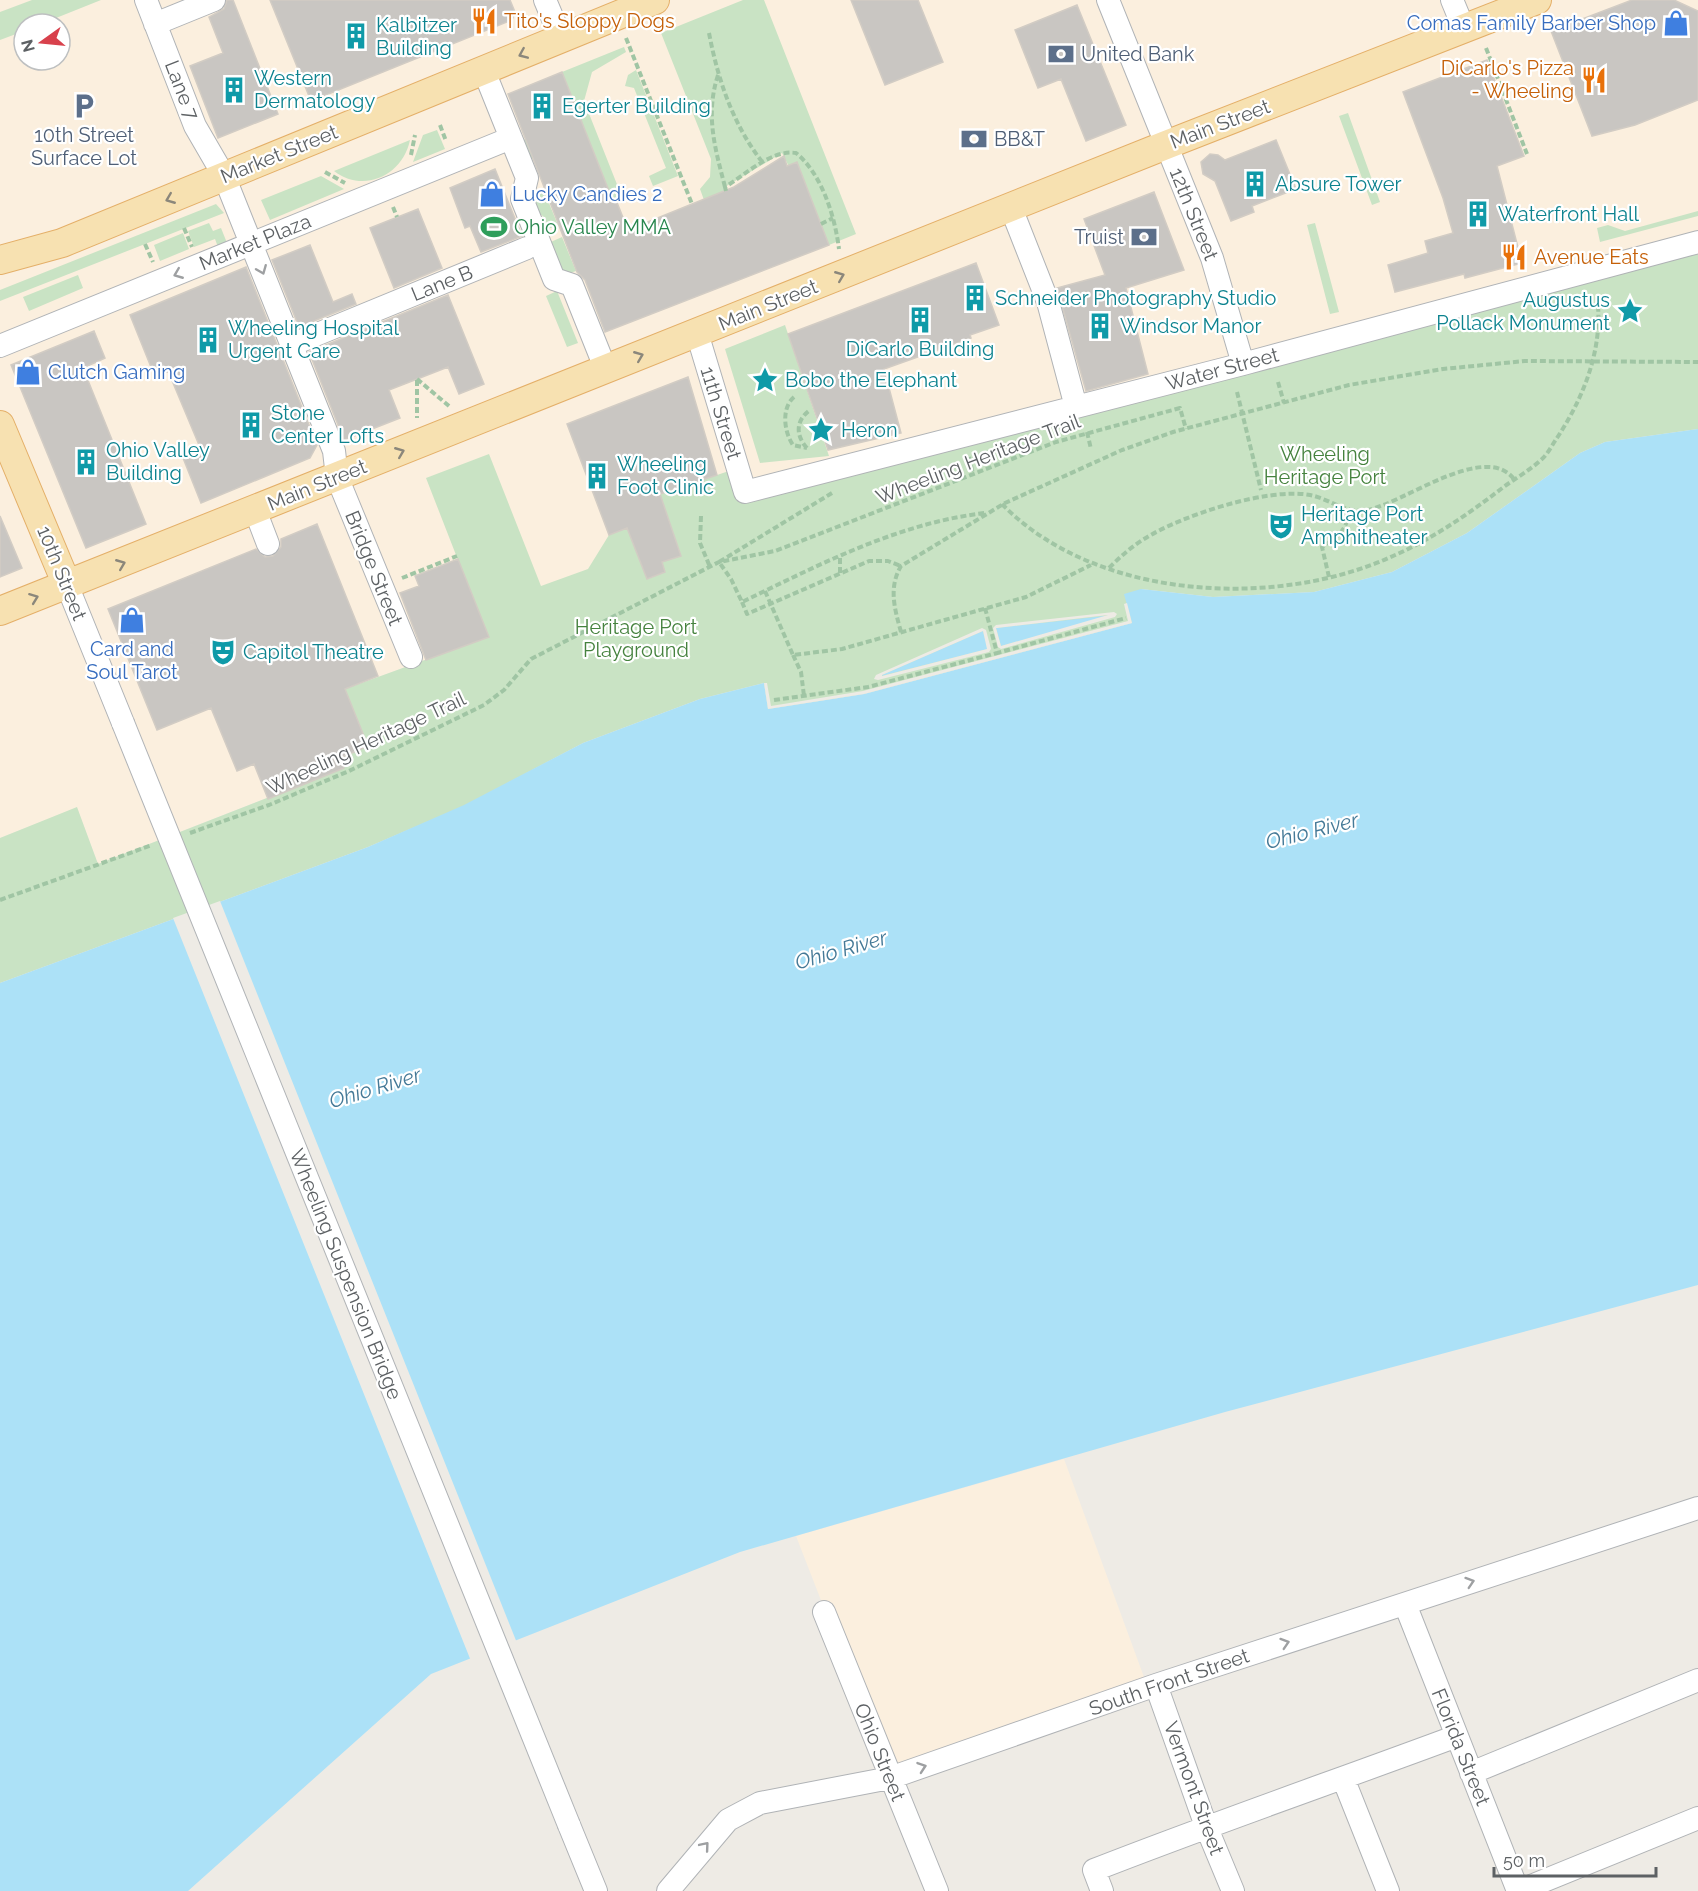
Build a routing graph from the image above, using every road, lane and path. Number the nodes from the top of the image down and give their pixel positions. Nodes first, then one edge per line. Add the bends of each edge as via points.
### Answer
1 (146, 0) edge
2 (214, 0) edge
3 (545, 0) edge
4 (655, 0) edge
5 (1108, 0) edge
6 (1452, 0) edge
7 (1537, 0) edge
8 (155, 24) junction
9 (1464, 29) junction
10 (709, 33) dead end
11 (561, 38) junction
12 (626, 38) dead end
13 (1486, 48) dead end
14 (484, 71) junction
15 (718, 74) junction
16 (511, 138) junction
17 (1166, 145) junction
18 (1527, 154) dead end
19 (763, 164) junction
20 (224, 176) junction
21 (692, 204) dead end
22 (1011, 208) junction
23 (833, 218) junction
24 (821, 224) dead end
25 (1698, 242) edge
26 (251, 244) junction
27 (527, 248) dead end
28 (839, 250) dead end
29 (0, 260) edge
30 (1597, 297) dead end
31 (697, 333) junction
32 (291, 345) junction
33 (0, 346) edge
34 (1593, 361) junction
35 (1698, 362) edge
36 (1243, 364) junction
37 (606, 370) junction
38 (1278, 382) dead end
39 (1237, 392) dead end
40 (794, 397) dead end
41 (1284, 403) junction
42 (449, 406) dead end
43 (1077, 407) junction
44 (810, 410) dead end
45 (1243, 414) junction
46 (417, 418) dead end
47 (1186, 429) junction
48 (1, 430) edge
49 (807, 448) junction
50 (813, 452) dead end
51 (337, 477) junction
52 (1514, 479) junction
53 (839, 490) dead end
54 (1261, 490) dead end
55 (746, 492) joint
56 (1002, 504) junction
57 (255, 510) junction
58 (1349, 510) junction
59 (988, 512) junction
60 (701, 516) dead end
61 (268, 544) dead end
62 (840, 555) junction
63 (457, 556) dead end
64 (719, 562) junction
65 (1092, 564) junction
66 (901, 566) junction
67 (710, 567) junction
68 (1108, 569) junction
69 (840, 573) junction
70 (1329, 577) junction
71 (391, 582) dead end
72 (67, 585) junction
73 (765, 591) junction
74 (741, 602) junction
75 (770, 604) junction
76 (985, 608) junction
77 (0, 611) edge
78 (1126, 618) dead end
79 (902, 632) junction
80 (997, 653) junction
81 (793, 655) junction
82 (411, 657) dead end
83 (804, 696) junction
84 (774, 700) dead end
85 (123, 723) joint
86 (179, 836) dead end
87 (159, 843) dead end
88 (0, 900) edge
89 (1698, 1508) edge
90 (1405, 1604) junction
91 (824, 1612) dead end
92 (1698, 1680) edge
93 (1156, 1685) junction
94 (1457, 1736) junction
95 (1472, 1773) junction
96 (890, 1778) junction
97 (1343, 1778) junction
98 (1698, 1818) edge
99 (1206, 1826) junction
100 (596, 1891) edge
101 (668, 1891) edge
102 (937, 1891) edge
103 (1102, 1891) edge
104 (1233, 1891) edge
105 (1388, 1891) edge
106 (1519, 1891) edge

1 - 8 street, Lane 7
2 - 8 street
3 - 11 street
4 - 11 main road, Market Street
5 - 17 street, 12th Street
6 - 9 street
7 - 9 main road, Main Street
8 - 20 street, Lane 7 via 195,126
9 - 17 main road, Main Street
10 - 15 path
11 -> 14 main road, Market Street
12 - 21 path
13 - 18 path
14 - 16 street
14 - 20 main road, Market Street
15 - 19 path via 741,131
15 - 19 path via 710,114 726,189
16 - 26 street, Market Plaza
16 - 37 street via 527,178 522,199 554,279 572,285
17 - 22 main road, Main Street
17 - 36 street, 12th Street via 1212,258
19 - 23 path via 782,153 796,153 814,174
20 - 26 street, Bridge Street
20 -> 29 main road, Market Street via 62,243
31 -> 22 main road, Main Street
22 - 43 street via 1048,302
23 - 24 path
23 - 28 path
25 - 36 street, Water Street
26 -> 32 street, Bridge Street
26 -> 33 street, Market Plaza
27 - 32 street, Lane B
30 - 34 path
37 -> 31 main road, Main Street
31 - 55 street, 11th Street
32 - 51 street, Bridge Street via 334,452
34 - 35 path
34 - 41 path via 1545,360 1443,369 1349,385
34 - 52 path via 1569,419 1542,459
36 - 43 street, Water Street
51 -> 37 main road, Main Street
38 - 41 path
39 - 45 path
40 - 49 path via 786,411 786,432 793,445
41 - 45 path
42 - 46 path via 417,379
43 - 55 street, Water Street
44 - 49 path via 800,420 799,429
45 - 47 path
45 - 54 path
47 - 56 path via 1122,450
47 - 64 path, Wheeling Heritage Trail via 1180,408 1087,432 775,551
48 - 72 main road, 10th Street
49 - 50 path
51 - 57 main road, Main Street
51 - 82 street, Bridge Street
52 - 58 path via 1507,470 1482,468 1434,481 1380,508
52 - 70 path via 1443,530 1392,557
53 - 64 path, Wheeling Heritage Trail
56 - 59 path
56 - 65 path via 1049,544
57 - 61 street
72 -> 57 main road, Main Street
58 - 68 path via 1311,495 1262,497 1195,514 1171,525 1145,538
58 - 70 path via 1345,528 1322,547
59 - 62 path via 926,524
59 - 66 path
60 - 67 path via 700,543
62 - 69 path
62 - 73 path
63 - 71 path
64 - 67 path, Wheeling Heritage Trail
64 - 74 path
65 - 68 path
65 - 76 path via 1048,588
66 - 69 path via 879,560
66 - 79 path via 894,578 893,594
67 - 86 path, Wheeling Heritage Trail via 531,659 491,700 436,729 278,801
68 - 70 path via 1198,588 1269,587
69 - 75 path
77 -> 72 main road, Main Street
72 - 85 street, 10th Street
73 - 74 path
73 - 75 path
74 - 75 path via 747,615
75 - 81 path
76 - 79 path
76 - 80 path
78 - 80 path
79 - 81 path via 842,649
80 - 83 path via 867,687
81 - 83 path via 801,672
83 - 84 path
85 - 100 street, Wheeling Suspension Bridge, bridge
87 - 88 path
90 -> 89 street, South Front Street
93 -> 90 street, South Front Street
90 - 94 street, Florida Street
91 - 96 street, Ohio Street
92 - 95 street
96 -> 93 street, South Front Street
93 - 99 street, Vermont Street
94 - 95 street, Florida Street
94 - 97 street
95 - 106 street, Florida Street
101 -> 96 street, South Front Street via 728,1820 744,1811 760,1803
96 - 102 street, Ohio Street
97 - 99 street
97 - 105 street
98 - 106 street
99 - 103 street via 1094,1870
99 - 104 street, Vermont Street

